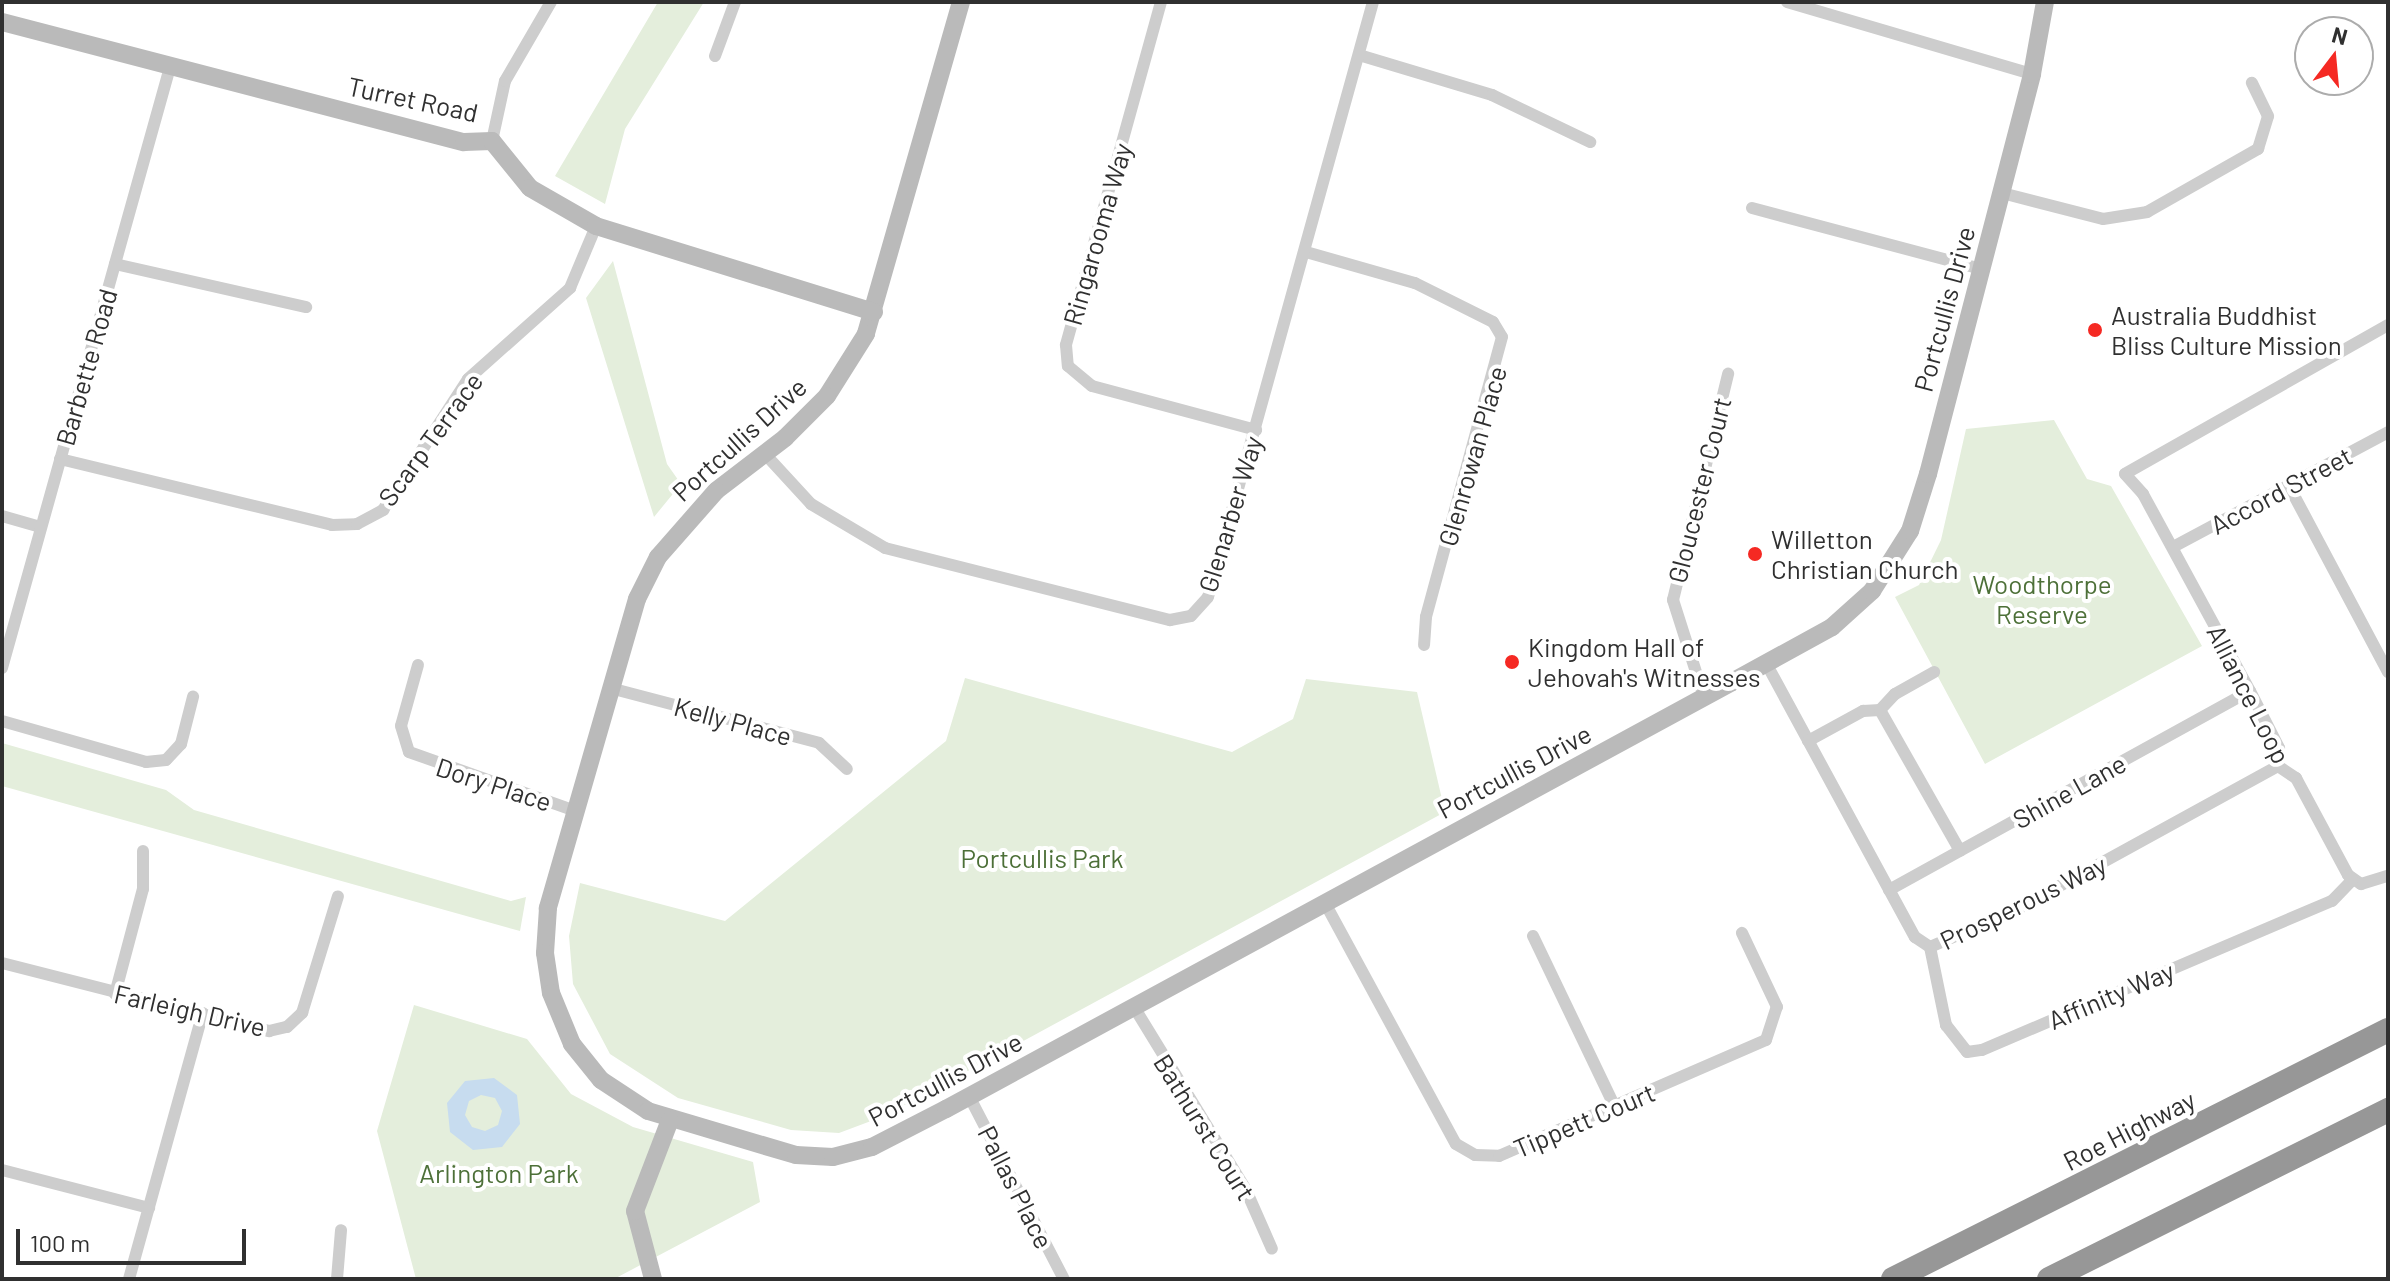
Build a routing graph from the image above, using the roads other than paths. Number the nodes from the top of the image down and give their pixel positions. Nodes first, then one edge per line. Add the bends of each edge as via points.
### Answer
1 (551, 2) edge
2 (735, 2) edge
3 (961, 2) edge
4 (1161, 2) edge
5 (1373, 2) edge
6 (1787, 2) edge
7 (2045, 2) edge
8 (2057, 2) edge
9 (2, 22) edge
10 (1359, 55) junction
11 (715, 56) dead end
12 (170, 67) junction
13 (2032, 74) junction
14 (2252, 83) dead end
15 (492, 141) junction
16 (1590, 142) dead end
17 (2002, 193) junction
18 (1752, 208) dead end
19 (596, 226) junction
20 (1306, 252) junction
21 (115, 264) junction
22 (1982, 269) junction
23 (306, 307) dead end
24 (874, 312) junction
25 (2388, 325) edge
26 (1728, 374) dead end
27 (1256, 430) junction
28 (2388, 432) edge
29 (765, 454) junction
30 (60, 459) junction
31 (2289, 486) junction
32 (2, 516) edge
33 (40, 527) junction
34 (2173, 547) junction
35 (1424, 645) dead end
36 (1766, 663) junction
37 (418, 665) dead end
38 (2, 668) edge
39 (1934, 672) dead end
40 (2388, 672) edge
41 (610, 688) junction
42 (2250, 691) junction
43 (193, 697) dead end
44 (1704, 697) junction
45 (1880, 710) junction
46 (2, 721) edge
47 (1808, 741) junction
48 (2278, 766) junction
49 (847, 769) dead end
50 (576, 811) junction
51 (143, 851) dead end
52 (1960, 851) junction
53 (2388, 876) edge
54 (2352, 880) junction
55 (1889, 890) junction
56 (338, 896) dead end
57 (1325, 903) junction
58 (1742, 933) dead end
59 (1533, 936) dead end
60 (1930, 947) junction
61 (2, 963) edge
62 (115, 994) junction
63 (1134, 1007) junction
64 (203, 1013) junction
65 (2388, 1023) edge
66 (2388, 1030) edge
67 (2341, 1055) junction
68 (969, 1096) junction
69 (1615, 1107) junction
70 (2388, 1110) edge
71 (2388, 1117) edge
72 (670, 1120) junction
73 (2275, 1166) junction
74 (2, 1170) edge
75 (149, 1208) junction
76 (341, 1230) dead end
77 (1272, 1249) dead end
78 (129, 1279) edge
79 (337, 1279) edge
80 (653, 1279) edge
81 (1064, 1279) edge
82 (1893, 1279) edge
83 (2049, 1279) edge

1 - 15 street via 505,81
2 - 11 street
3 - 24 street, Portcullis Drive
4 - 27 street, Ringarooma Way via 1066,345 1068,366 1092,386
5 - 10 street, Glenarber Way
6 - 13 street
7 - 13 street, Portcullis Drive
8 - 13 street, Portcullis Drive via 2042,61
9 - 12 street, Turret Road
10 - 16 street via 1492,95
10 - 20 street, Glenarber Way
12 - 15 street, Turret Road via 464,142
12 - 21 street, Barbette Road
13 - 17 street, Portcullis Drive
14 - 17 street via 2268,116 2258,149 2147,212 2103,219
15 - 19 street, Turret Road via 530,188
17 - 22 street, Portcullis Drive
18 - 22 street
19 - 24 street, Turret Road
19 - 30 street, Scarp Terrace via 570,288 468,379 383,510 357,524 332,525
20 - 27 street, Glenarber Way
20 - 35 street, Glenrowan Place via 1415,283 1493,322 1502,337 1426,617
21 - 23 street
21 - 30 street, Barbette Road
22 - 36 street, Portcullis Drive via 1910,531 1872,591 1832,627
24 - 29 street, Portcullis Drive via 827,396
25 - 34 street, Alliance Loop via 2125,474
26 - 44 street, Gloucester Court via 1674,583 1675,623
27 - 29 street, Glenarber Way via 1208,597 1191,616 1170,620 885,548 811,504
28 - 31 street, Accord Street
29 - 41 street, Portcullis Drive via 697,509 658,557 637,599
30 - 33 street, Barbette Road
31 - 34 street, Accord Street
31 - 40 street
32 - 33 street
33 - 38 street, Barbette Road
34 - 42 street, Alliance Loop
36 - 44 street, Portcullis Drive
36 - 47 street, Prosperous Way
37 - 50 street, Dory Place via 401,726 409,752
39 - 45 street
41 - 49 street, Kelly Place via 819,743
41 - 50 street, Portcullis Drive
42 - 48 street, Alliance Loop via 2279,748
42 - 52 street, Shine Lane
43 - 46 street via 181,744 166,760 146,762
44 - 57 street, Portcullis Drive
45 - 47 street via 1863,711
45 - 52 street
47 - 55 street, Prosperous Way
48 - 54 street, Alliance Loop via 2296,778
48 - 60 street, Prosperous Way via 2016,910
50 - 72 street, Portcullis Drive via 548,908 545,953 551,993 586,1064 621,1096
51 - 62 street via 143,889
52 - 55 street, Shine Lane
53 - 54 street via 2370,883
54 - 60 street, Affinity Way via 2332,901 1982,1050 1967,1052 1946,1025
55 - 60 street, Prosperous Way via 1915,937
56 - 64 street, Farleigh Drive via 302,1013 287,1027 269,1031
57 - 63 street, Portcullis Drive
57 - 69 street, Tippett Court via 1456,1144 1475,1155 1499,1156
58 - 69 street, Tippett Court via 1777,1007 1773,1031 1755,1047
59 - 69 street
61 - 62 street, Farleigh Drive
62 - 64 street, Farleigh Drive
63 - 68 street, Portcullis Drive
63 - 77 street, Bathurst Court via 1246,1190
64 - 75 street
65 - 67 highway
66 - 67 highway, Roe Highway
67 - 82 highway, Roe Highway
68 - 72 street, Portcullis Drive via 872,1147 833,1157 796,1155
68 - 81 street, Pallas Place
70 - 73 highway
71 - 73 highway
72 - 80 street via 635,1211 637,1237
73 - 83 highway
74 - 75 street
75 - 78 street
76 - 79 street

